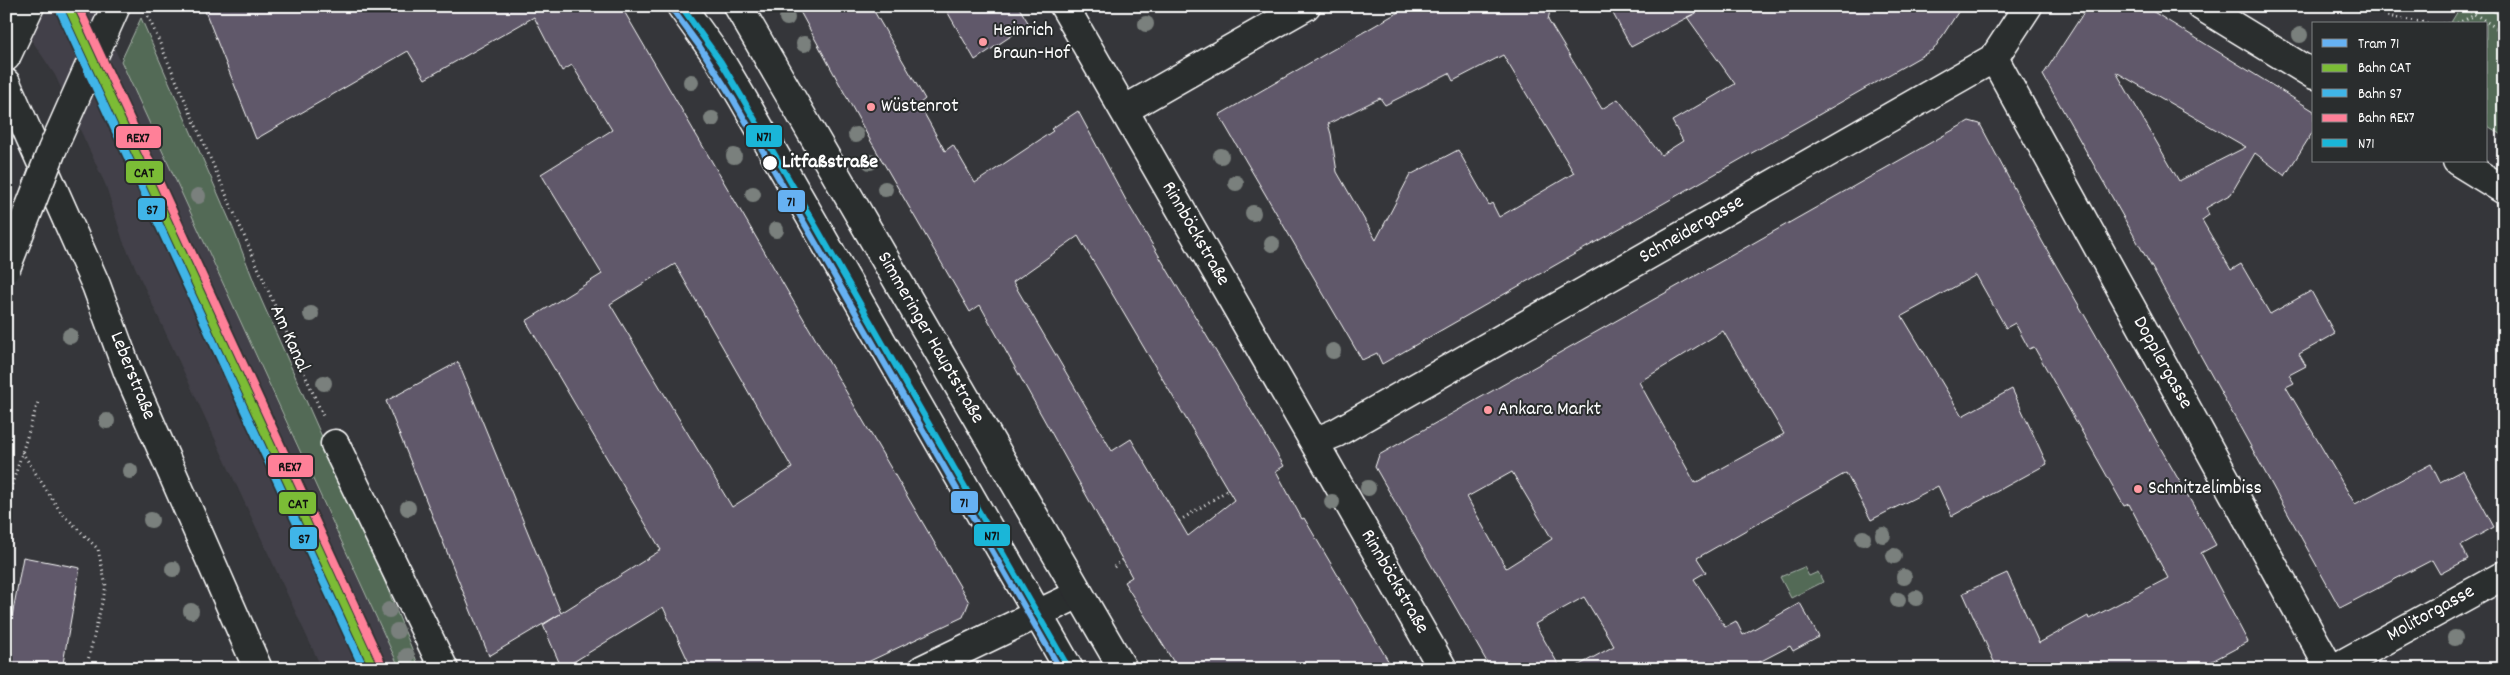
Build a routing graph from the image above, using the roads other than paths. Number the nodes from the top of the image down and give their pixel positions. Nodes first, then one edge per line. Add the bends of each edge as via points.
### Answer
1 (30, 6) edge
2 (116, 6) edge
3 (681, 6) edge
4 (738, 6) edge
5 (1064, 6) edge
6 (1306, 6) edge
7 (2028, 6) edge
8 (2201, 6) edge
9 (6, 57) edge
10 (1994, 58) junction
11 (2312, 74) edge
12 (6, 83) edge
13 (1124, 110) junction
14 (2459, 162) edge
15 (2504, 190) edge
16 (6, 268) edge
17 (1325, 437) junction
18 (335, 444) road end
19 (2504, 575) edge
20 (1079, 594) junction
21 (1038, 614) junction
22 (258, 669) edge
23 (444, 669) edge
24 (923, 669) edge
25 (1069, 669) edge
26 (1123, 669) edge
27 (1443, 669) edge
28 (2332, 669) edge

1 - 9 main road
2 - 16 main road, bridge via 52,150
3 - 21 main road via 743,99
4 - 20 main road, Simmeringer Hauptstraße
5 - 13 main road, Rinnböckstraße
6 - 13 main road
7 - 10 main road, Schneidergasse
8 - 11 main road
10 - 17 main road, Schneidergasse
10 - 28 main road, Dopplergasse
12 - 22 main road, Leberstraße via 96,285 128,372
13 - 17 main road, Rinnböckstraße
14 - 15 main road
17 - 27 main road, Rinnböckstraße via 1329,470
18 - 23 main road
19 - 28 main road, Molitorgasse
20 - 21 main road
20 - 26 main road, Simmeringer Hauptstraße
21 - 24 main road
21 - 25 main road

